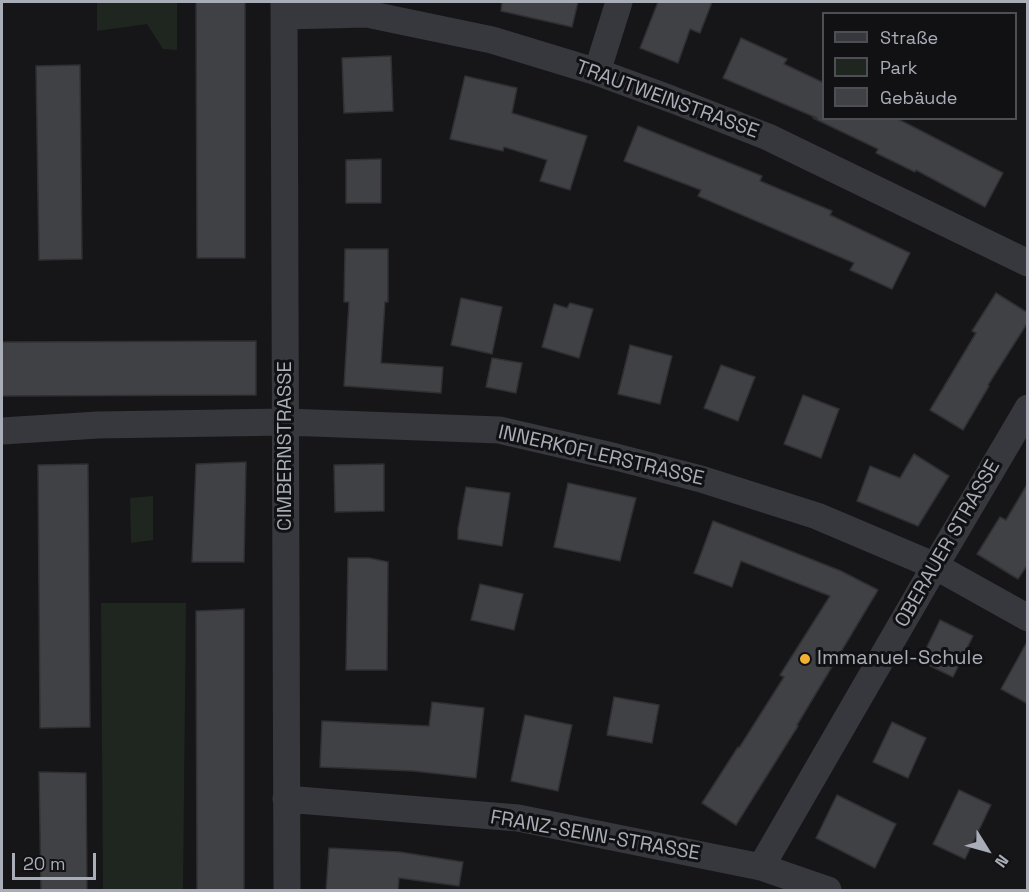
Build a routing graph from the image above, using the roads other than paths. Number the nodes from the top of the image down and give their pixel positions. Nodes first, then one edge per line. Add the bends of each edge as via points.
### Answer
1 (619, 2) edge
2 (284, 9) edge
3 (597, 72) junction
4 (1028, 263) edge
5 (1028, 408) edge
6 (286, 422) junction
7 (2, 431) edge
8 (934, 566) junction
9 (1028, 618) edge
10 (286, 800) junction
11 (761, 867) junction
12 (287, 891) edge
13 (828, 891) edge

1 - 3 street
2 - 3 street, TRAUTWEINSTRASSE via 366,14 492,40
2 - 6 street, CIMBERNSTRASSE
3 - 4 street, TRAUTWEINSTRASSE via 768,137
5 - 8 street, OBERAUER STRASSE
6 - 7 street, INNERKOFLERSTRASSE
6 - 8 street, INNERKOFLERSTRASSE via 499,430 701,479 818,516
6 - 10 street, CIMBERNSTRASSE
8 - 9 street, INNERKOFLERSTRASSE
8 - 11 street, OBERAUER STRASSE
10 - 11 street, FRANZ-SENN-STRASSE via 518,818
10 - 12 street, CIMBERNSTRASSE
11 - 13 street, FRANZ-SENN-STRASSE

